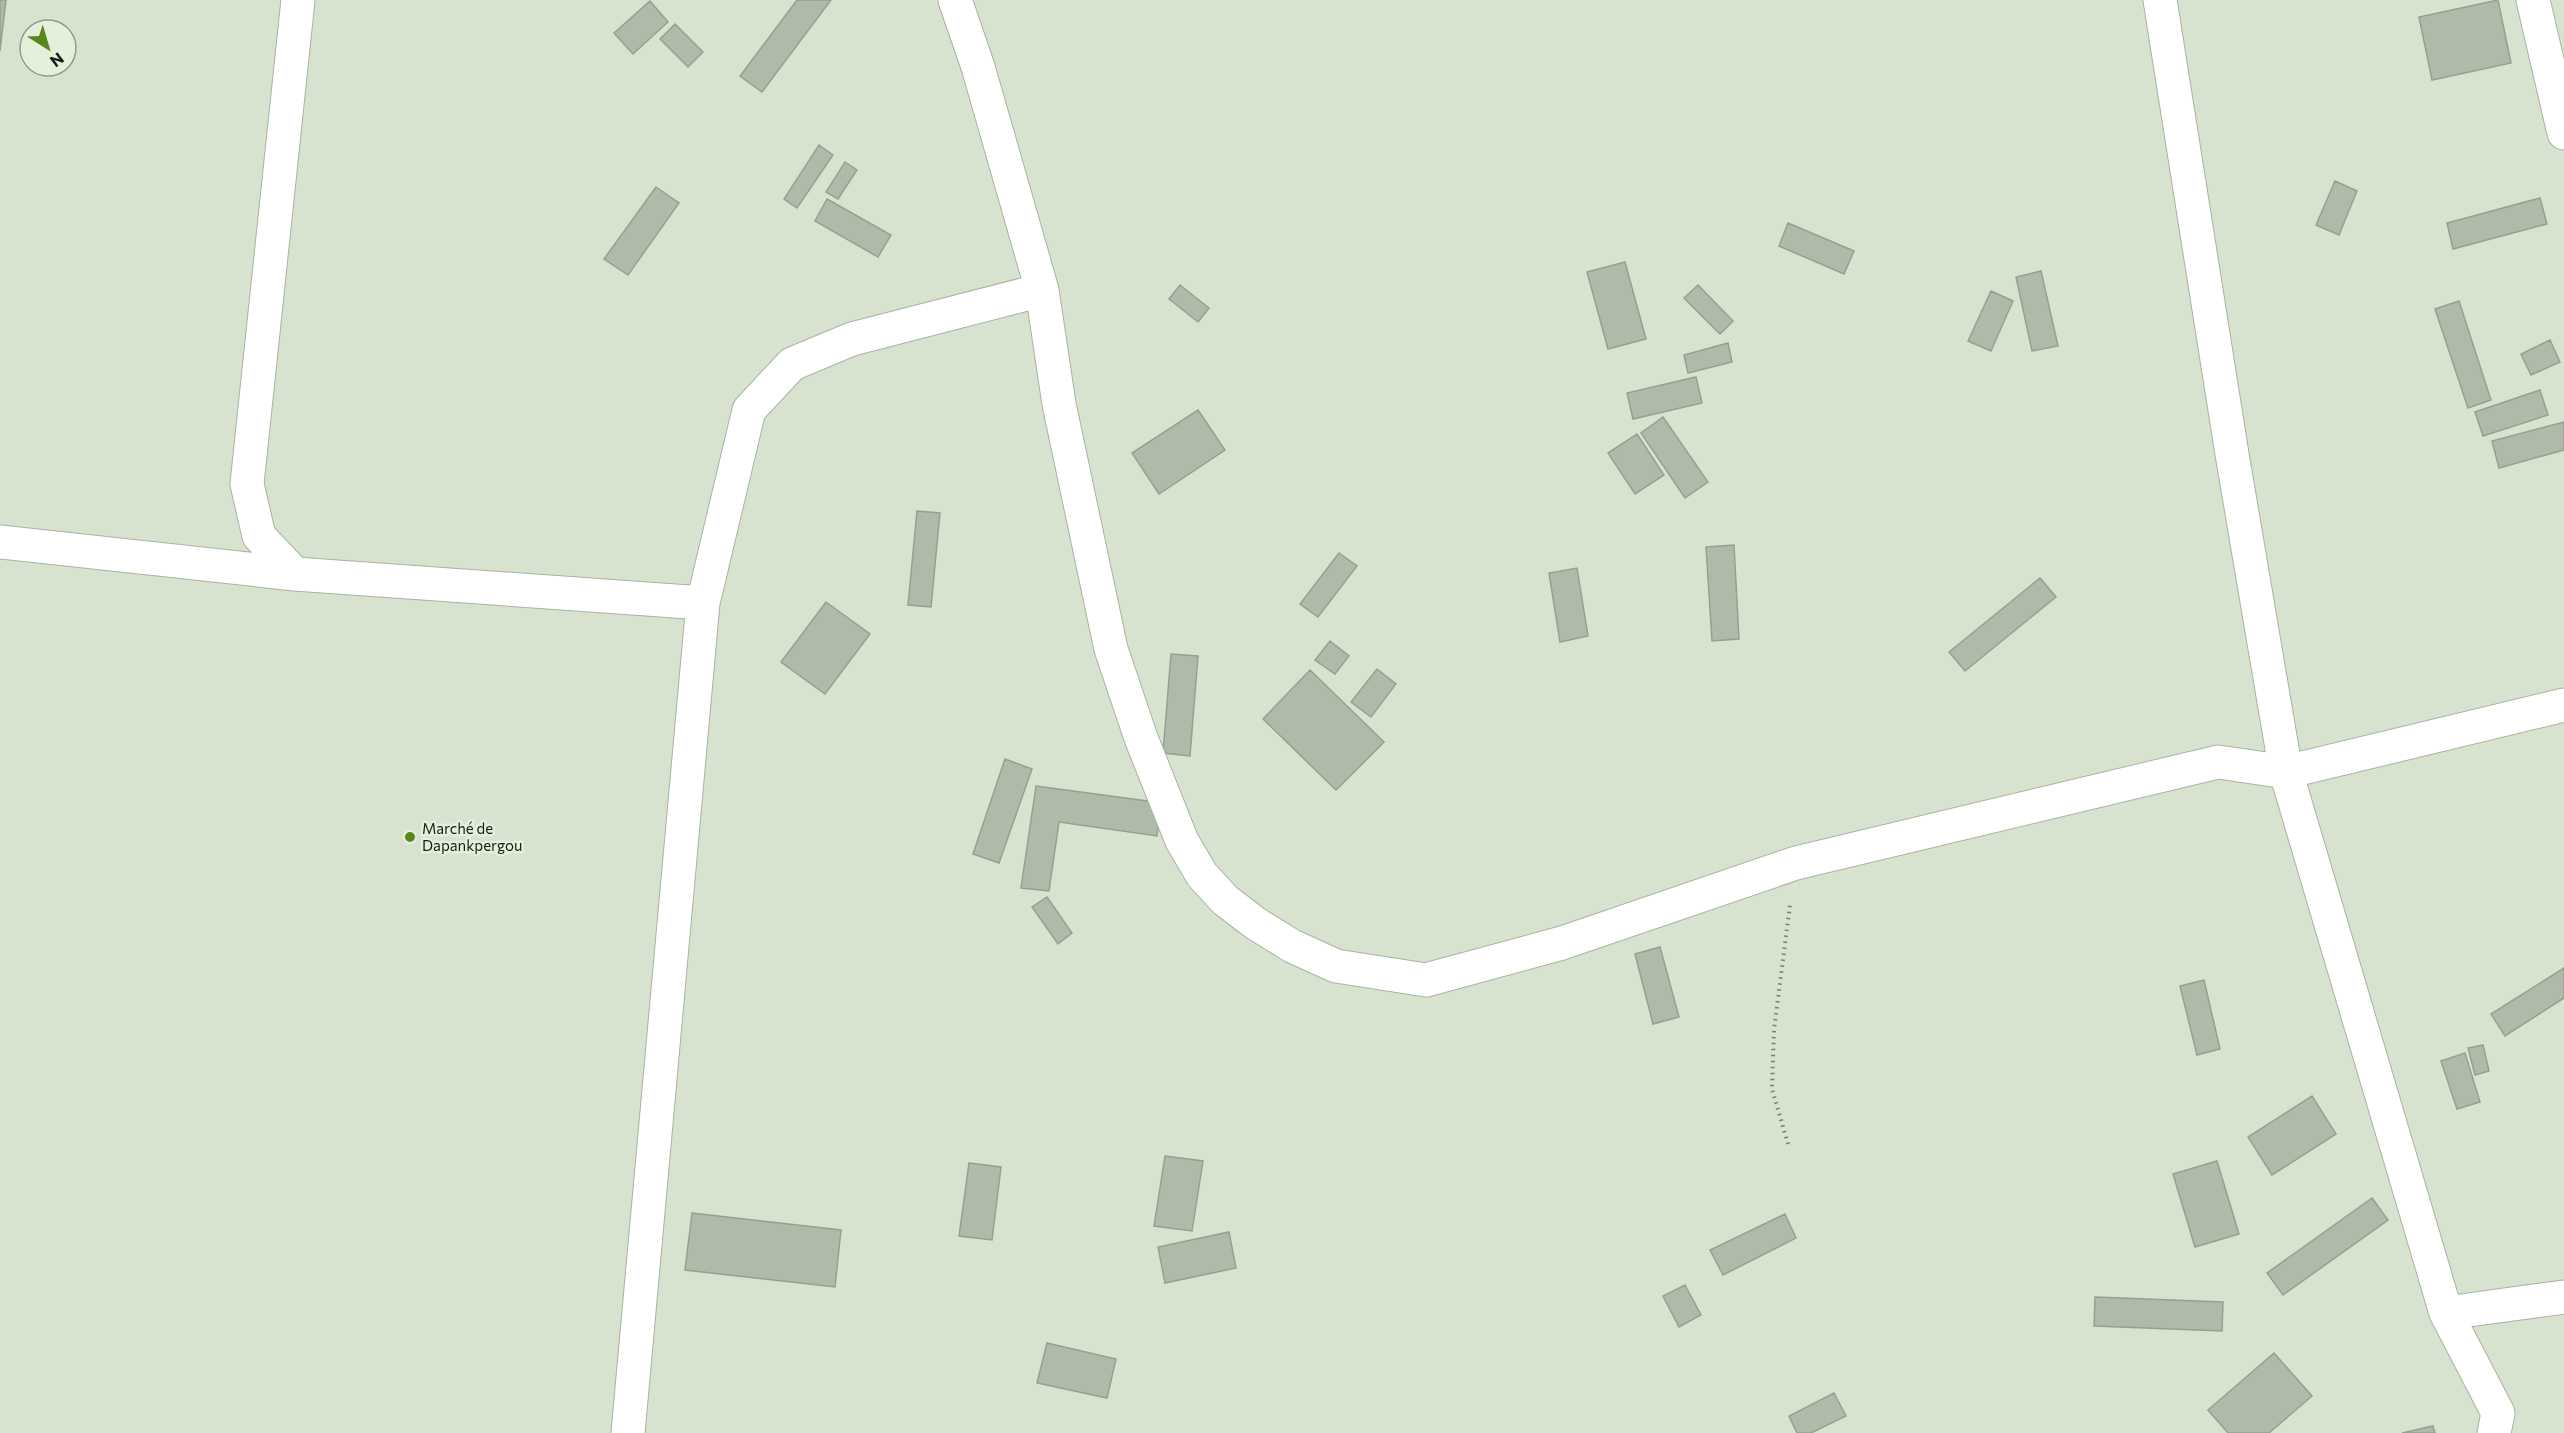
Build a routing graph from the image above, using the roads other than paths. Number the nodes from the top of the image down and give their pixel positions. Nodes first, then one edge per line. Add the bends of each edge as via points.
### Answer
1 (298, 0) edge
2 (955, 0) edge
3 (2533, 0) edge
4 (2169, 1) edge
5 (2564, 133) edge
6 (1042, 290) junction
7 (0, 542) edge
8 (295, 574) junction
9 (703, 603) junction
10 (2564, 705) edge
11 (2286, 772) junction
12 (2564, 1297) edge
13 (2446, 1313) junction
14 (628, 1433) edge
15 (2494, 1433) edge

1 - 8 street via 247,484 259,536
2 - 6 street
3 - 5 street
4 - 11 street via 2236,476
6 - 9 street via 852,339 792,364 749,410
6 - 11 street via 1059,404 1111,649 1161,793 1202,875 1225,900 1292,946 1336,966 1426,980 1562,943 1796,863 2218,762
7 - 8 street
8 - 9 street
9 - 14 street
10 - 11 street
11 - 13 street
12 - 13 street
13 - 15 street via 2498,1413

